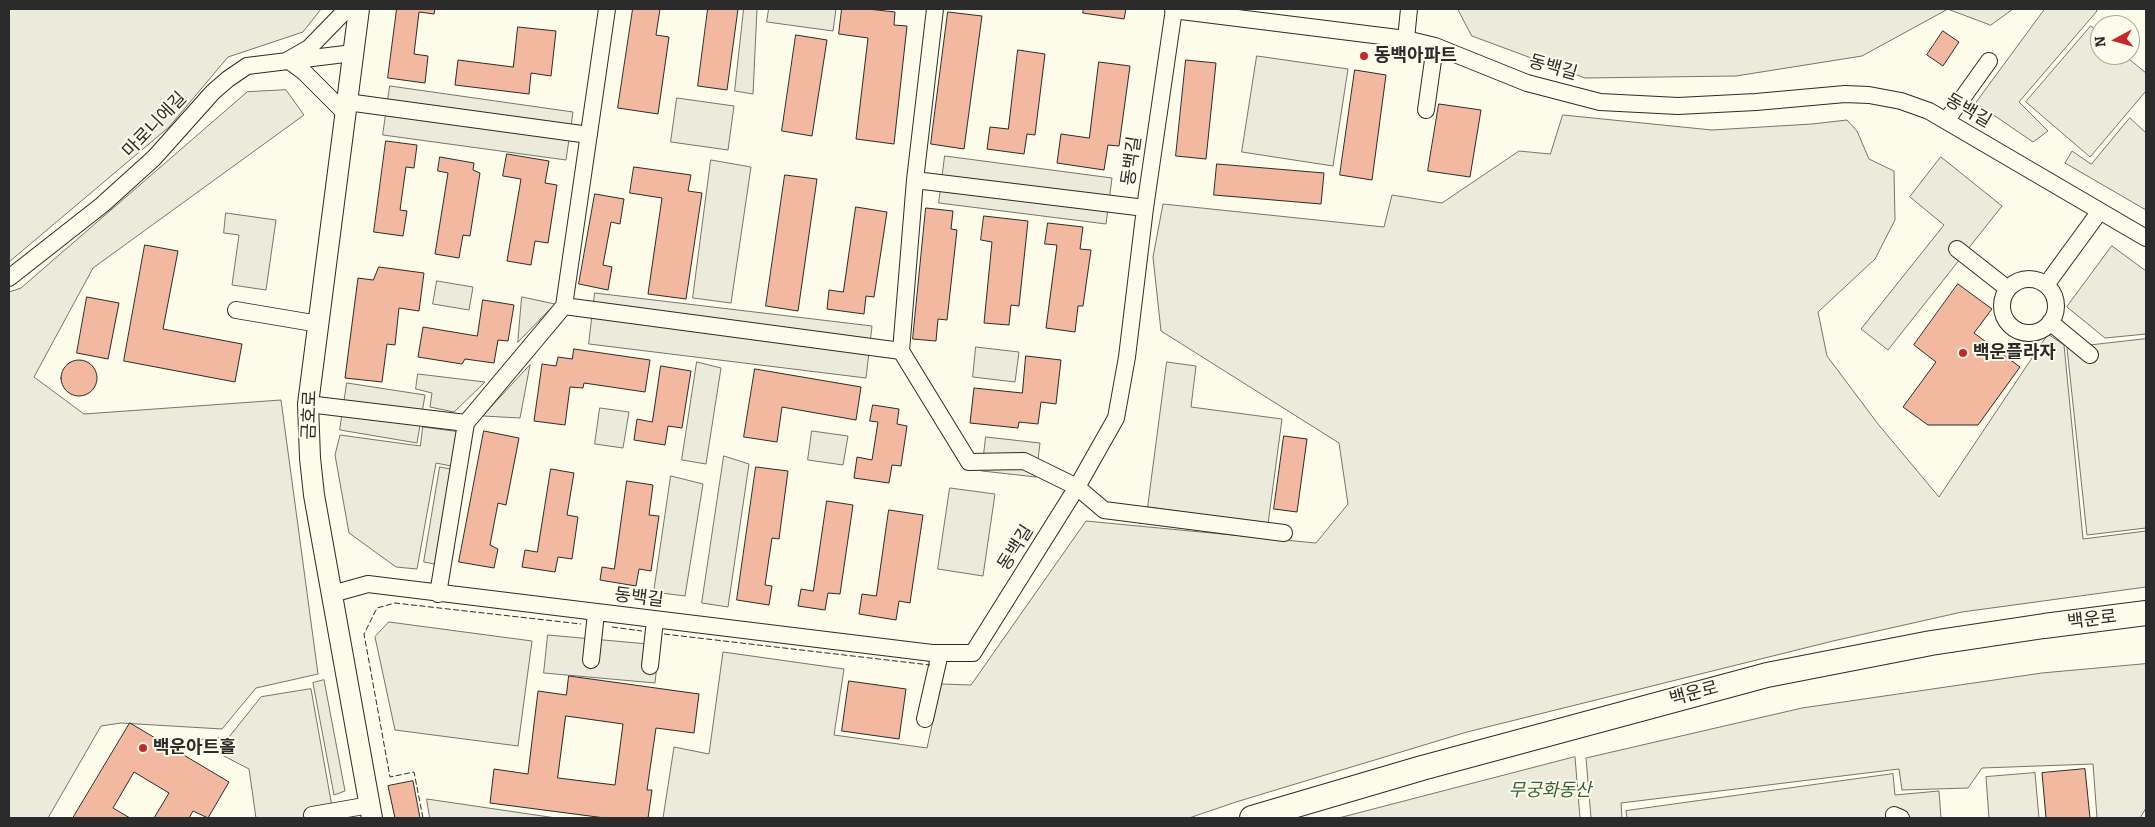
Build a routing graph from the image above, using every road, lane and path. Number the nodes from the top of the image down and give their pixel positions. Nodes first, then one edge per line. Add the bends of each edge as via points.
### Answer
1 (347, 9) edge
2 (359, 9) edge
3 (607, 9) edge
4 (935, 9) edge
5 (1409, 9) edge
6 (1173, 10) edge
7 (1406, 39) junction
8 (1436, 46) junction
9 (353, 53) junction
10 (288, 60) junction
11 (1989, 60) dead end
12 (346, 108) junction
13 (1426, 110) dead end
14 (1946, 121) junction
15 (589, 135) junction
16 (915, 180) junction
17 (1145, 208) junction
18 (2100, 211) junction
19 (2146, 238) edge
20 (1957, 249) dead end
21 (9, 278) edge
22 (2046, 285) junction
23 (2008, 289) junction
24 (564, 306) junction
25 (236, 310) dead end
26 (2050, 322) junction
27 (319, 324) junction
28 (901, 351) junction
29 (2090, 355) dead end
30 (308, 404) junction
31 (466, 423) junction
32 (1077, 487) junction
33 (1284, 533) dead end
34 (332, 594) junction
35 (438, 594) junction
36 (596, 613) junction
37 (2146, 613) edge
38 (655, 620) junction
39 (940, 653) junction
40 (591, 660) dead end
41 (650, 666) dead end
42 (925, 719) dead end
43 (371, 812) edge
44 (312, 815) dead end
45 (1252, 818) edge

1 - 10 street via 309,48
2 - 9 street, 금호로
3 - 15 street
4 - 16 street
5 - 7 street
6 - 7 street, 동백길
6 - 17 street, 동백길
7 - 8 street, 동백길
8 - 13 street
8 - 14 street, 동백길 via 1526,82 1600,102 1678,106 1869,95 1901,101
9 - 10 street, 마로니에길
9 - 12 street, 금호로
10 - 12 street
10 - 21 street, 마로니에길 via 247,66 228,79 154,158
11 - 14 street
12 - 15 street
12 - 27 street, 금호로
14 - 18 street, 동백길
15 - 24 street
16 - 17 street
16 - 28 street
17 - 32 street, 동백길 via 1127,357 1116,418
18 - 19 street, 동백길
18 - 22 street
20 - 23 street
22 - 23 street via 2022,280
22 - 26 street via 2055,299
23 - 26 street via 2002,305 2006,321 2012,327 2036,332
24 - 28 street
24 - 31 street
25 - 27 street
26 - 29 street
27 - 30 street, 금호로
28 - 32 street via 969,462 1024,461
30 - 31 street
30 - 34 street, 금호로 via 314,495
31 - 35 street
32 - 33 street via 1104,510
32 - 39 street, 동백길 via 973,653
34 - 35 street, 동백길 via 368,584
34 - 43 street, 금호로
35 - 36 street, 동백길
36 - 38 street, 동백길
36 - 40 street
37 - 45 main road, 백운로 via 1931,643 1767,675 1422,768
38 - 39 street, 동백길
38 - 41 street
39 - 42 street
43 - 44 street

